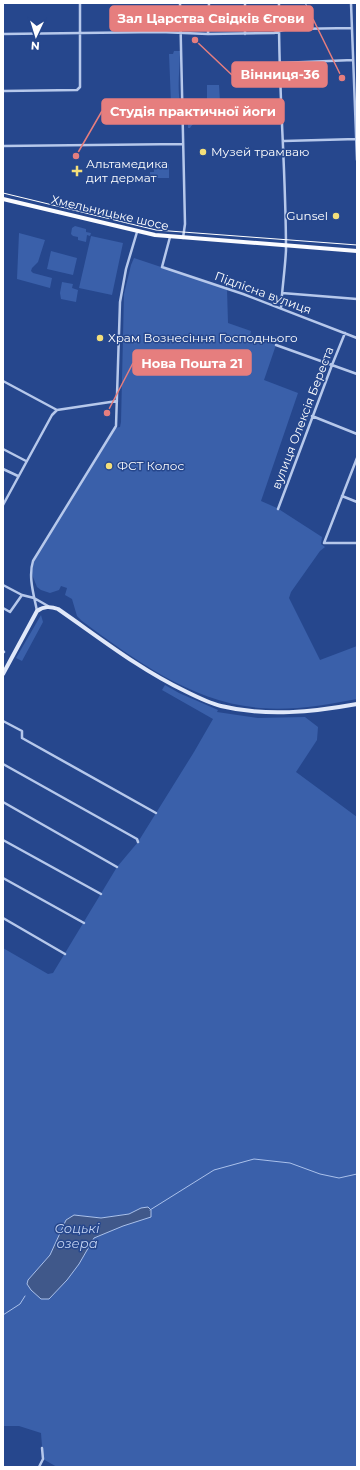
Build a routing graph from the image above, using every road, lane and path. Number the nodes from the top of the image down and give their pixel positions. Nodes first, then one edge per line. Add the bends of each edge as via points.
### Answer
1 (80, 3) edge
2 (180, 3) edge
3 (209, 3) edge
4 (245, 3) edge
5 (279, 3) edge
6 (351, 3) edge
7 (352, 28) junction
8 (278, 32) junction
9 (81, 33) junction
10 (180, 33) junction
11 (3, 34) edge
12 (208, 34) junction
13 (245, 34) junction
14 (353, 60) junction
15 (280, 63) junction
16 (3, 91) edge
17 (357, 139) edge
18 (284, 141) junction
19 (183, 144) junction
20 (3, 146) edge
21 (357, 160) edge
22 (3, 199) edge
23 (137, 232) junction
24 (170, 238) junction
25 (183, 238) junction
26 (285, 246) junction
27 (357, 251) edge
28 (282, 293) junction
29 (357, 299) edge
30 (281, 308) junction
31 (345, 334) junction
32 (357, 338) edge
33 (276, 345) dead end
34 (332, 365) junction
35 (357, 374) edge
36 (3, 381) edge
37 (117, 401) junction
38 (57, 410) junction
39 (312, 416) junction
40 (357, 434) edge
41 (3, 449) edge
42 (357, 458) edge
43 (26, 461) junction
44 (3, 468) edge
45 (18, 476) junction
46 (342, 496) junction
47 (357, 502) edge
48 (3, 505) edge
49 (278, 509) dead end
50 (357, 543) edge
51 (3, 585) edge
52 (22, 595) junction
53 (34, 598) junction
54 (48, 606) junction
55 (3, 608) edge
56 (37, 611) junction
57 (3, 674) edge
58 (357, 704) edge
59 (3, 721) edge
60 (3, 764) edge
61 (3, 802) edge
62 (156, 813) dead end
63 (3, 840) edge
64 (138, 842) dead end
65 (117, 867) dead end
66 (3, 878) edge
67 (101, 894) dead end
68 (3, 918) edge
69 (84, 923) dead end
70 (65, 954) dead end
71 (42, 1448) dead end
72 (39, 1467) edge

1 - 9 street
2 - 10 street
3 - 12 street
4 - 13 street
5 - 8 street
6 - 7 street
7 - 8 street via 292,29
7 - 14 street
8 - 13 street
8 - 15 street
9 - 10 street
9 - 11 street
9 - 16 street via 81,82 77,90
10 - 12 street
10 - 19 street
12 - 13 street
14 - 15 street
14 - 17 street
15 - 18 street
17 - 18 street
17 - 21 street
18 - 26 street
19 - 20 street
19 - 25 street
22 - 23 main road, Хмельницьке шосе
23 - 24 main road, Хмельницьке шосе
23 - 37 street via 120,302
24 - 25 main road, Хмельницьке шосе
24 - 30 street, Підлісна вулиця via 162,267
25 - 26 main road, Хмельницьке шосе
26 - 27 main road, Хмельницьке шосе
26 - 28 street
28 - 29 street
28 - 30 street
30 - 31 street, Підлісна вулиця
31 - 32 street, Підлісна вулиця
31 - 34 street, вулиця Олексія Береста
33 - 34 street
34 - 35 street
34 - 39 street, вулиця Олексія Береста
36 - 38 street
37 - 38 street
37 - 53 street via 115,428 33,561 31,572
38 - 43 street
39 - 40 street
39 - 49 street, вулиця Олексія Береста
41 - 43 street
42 - 46 street
43 - 45 street
44 - 45 street
45 - 48 street
46 - 47 street
46 - 50 street via 324,543
51 - 52 street
52 - 53 street
52 - 55 street via 10,612
53 - 54 street
53 - 56 street
54 - 56 main road
54 - 58 main road via 58,608 156,676 220,706 279,713
56 - 57 main road
59 - 62 street via 22,731 22,738
60 - 64 street via 137,839
61 - 65 street
63 - 67 street
66 - 69 street
68 - 70 street
71 - 72 street via 43,1459

